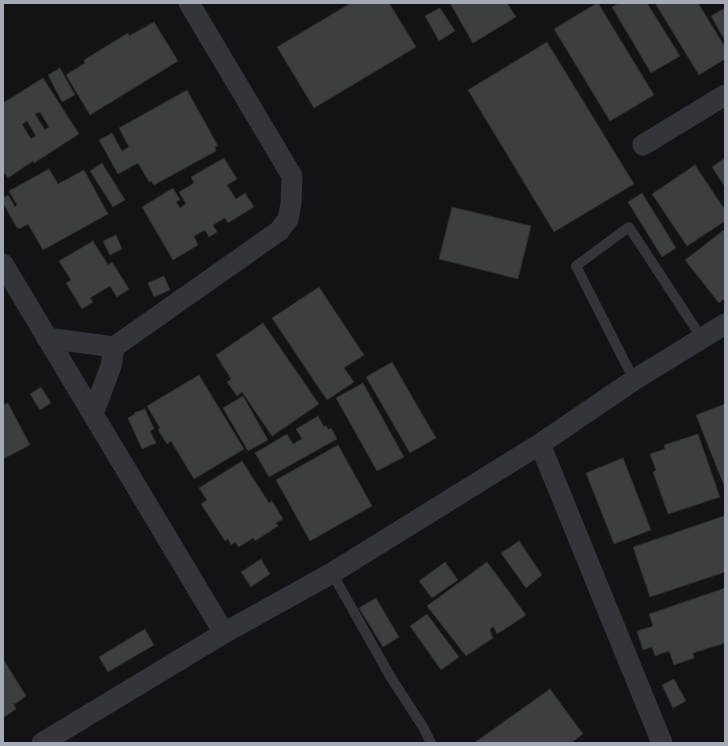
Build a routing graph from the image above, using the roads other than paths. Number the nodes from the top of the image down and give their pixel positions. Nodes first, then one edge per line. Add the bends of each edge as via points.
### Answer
1 (189, 3) edge
2 (725, 95) edge
3 (643, 145) dead end
4 (3, 264) edge
5 (725, 324) edge
6 (700, 337) junction
7 (47, 338) junction
8 (114, 347) junction
9 (634, 380) junction
10 (93, 414) junction
11 (540, 444) junction
12 (332, 573) junction
13 (224, 632) junction
14 (42, 743) edge
15 (431, 743) edge
16 (662, 743) edge

1 - 8 street via 292,176 288,218 279,231
2 - 3 street
4 - 7 street
5 - 6 street
6 - 9 street
6 - 9 lane via 629,227 576,266
7 - 8 street
7 - 10 street
8 - 10 street via 111,366
9 - 11 street
10 - 13 street
11 - 12 street
11 - 16 street
12 - 13 street
12 - 15 lane
13 - 14 street

